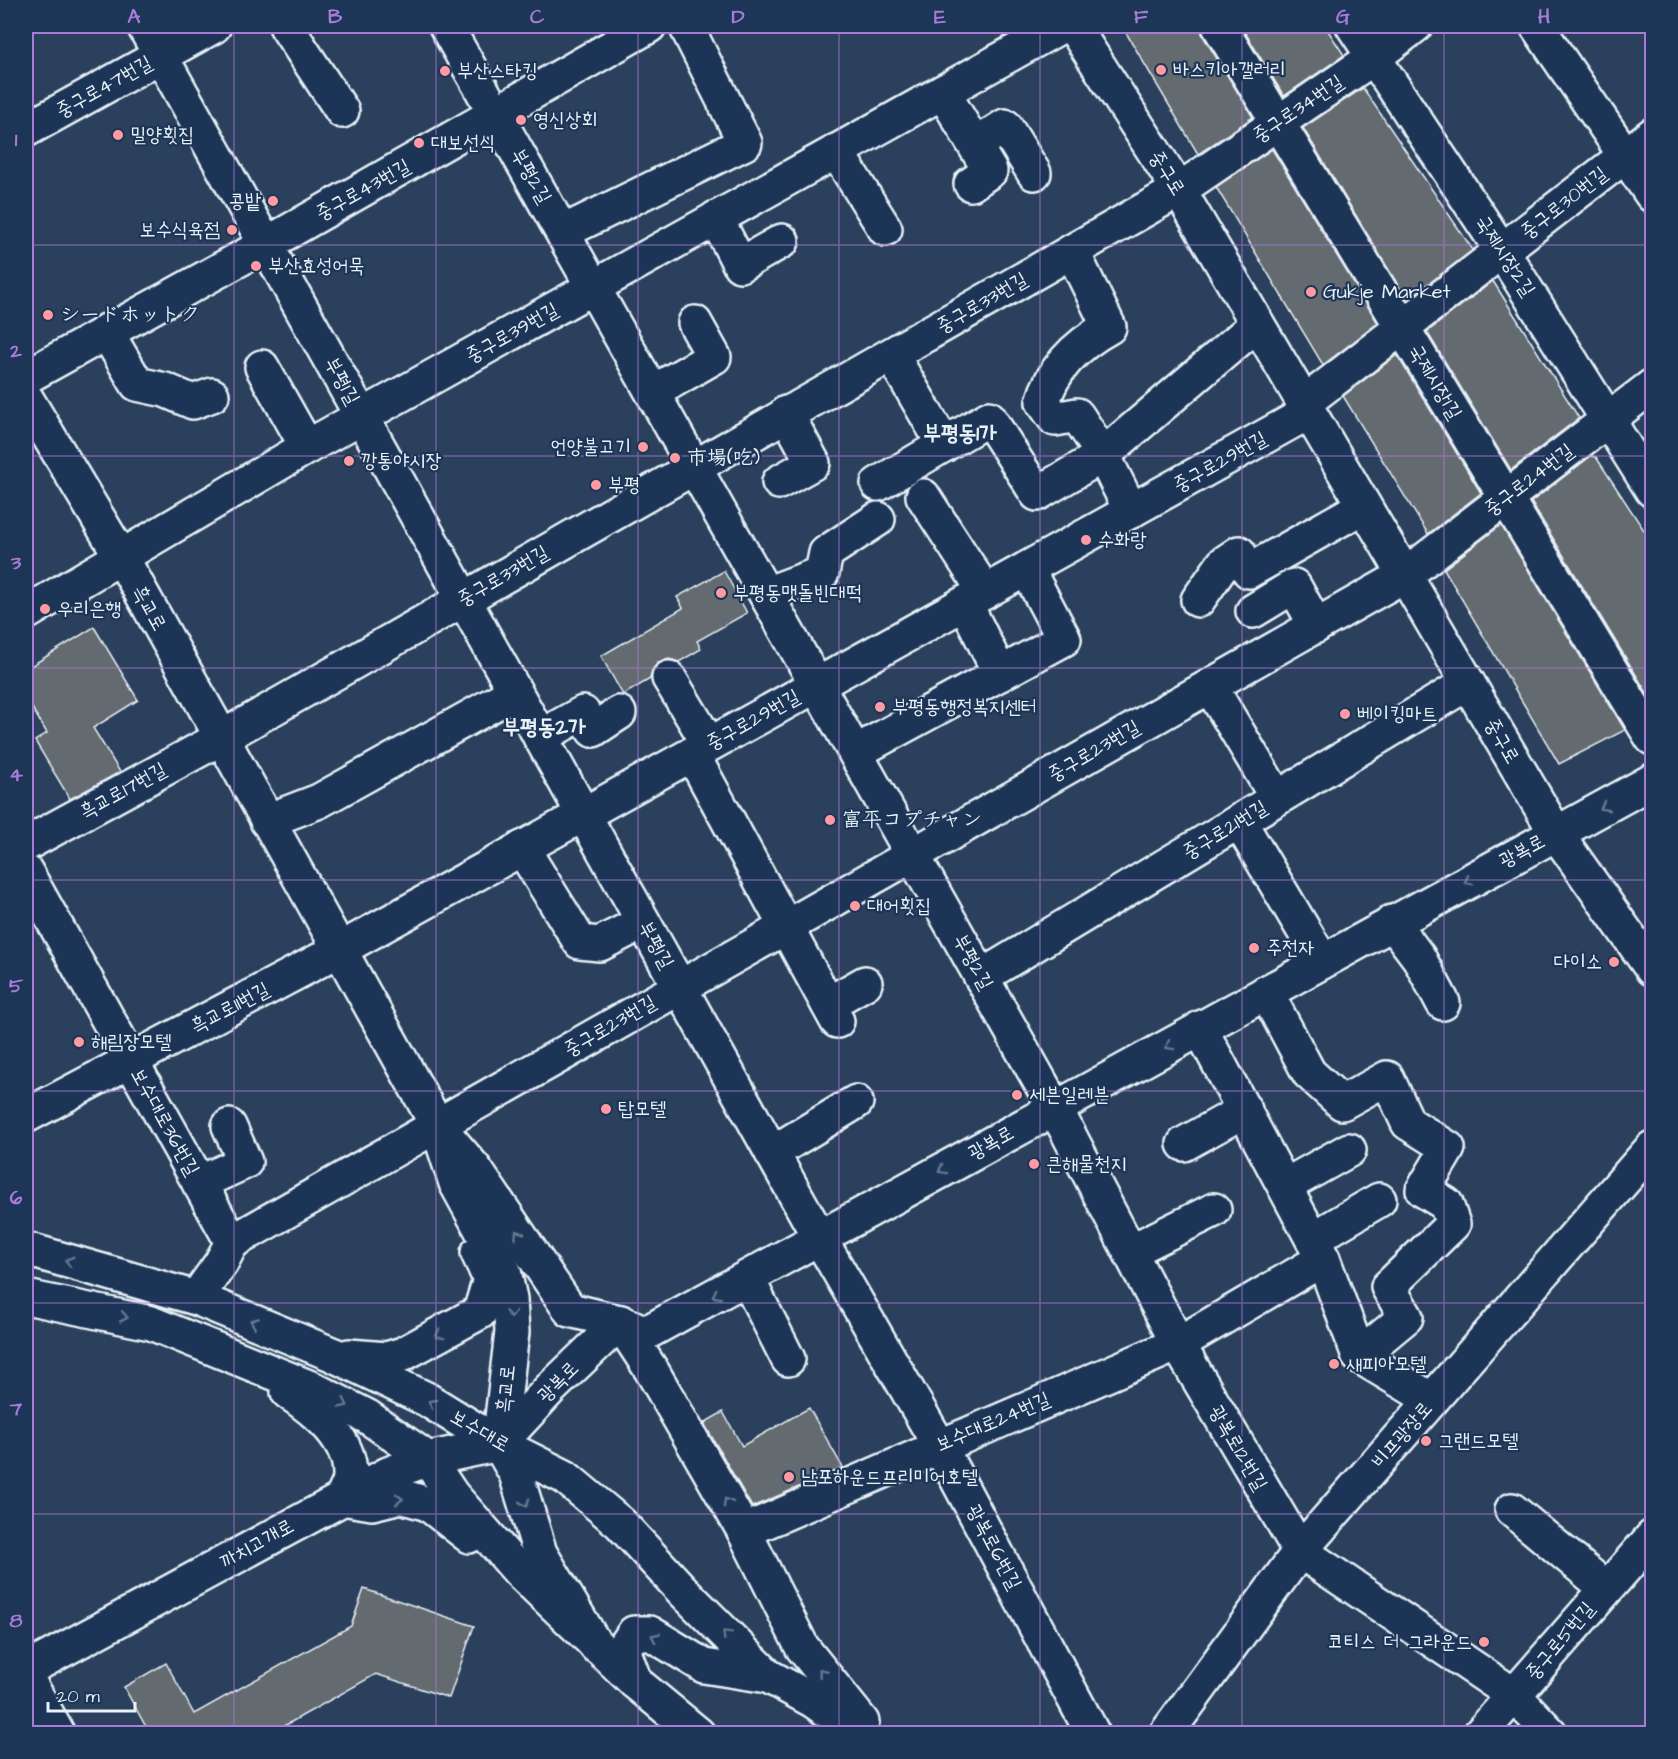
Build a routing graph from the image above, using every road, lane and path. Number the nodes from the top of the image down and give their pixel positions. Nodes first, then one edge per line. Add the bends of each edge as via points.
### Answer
1 (144, 26) edge
2 (214, 26) edge
3 (286, 26) edge
4 (446, 26) edge
5 (649, 26) edge
6 (686, 26) edge
7 (1061, 26) edge
8 (1073, 26) edge
9 (1219, 26) edge
10 (1353, 26) edge
11 (1415, 26) edge
12 (1537, 26) edge
13 (160, 55) junction
14 (1373, 58) junction
15 (943, 92) junction
16 (342, 111) dead end
17 (495, 115) junction
18 (1278, 122) junction
19 (26, 130) edge
20 (1653, 135) edge
21 (975, 145) junction
22 (836, 151) junction
23 (1626, 155) junction
24 (1034, 173) dead end
25 (971, 184) dead end
26 (1179, 190) junction
27 (1653, 195) edge
28 (716, 218) junction
29 (885, 229) dead end
30 (563, 232) junction
31 (782, 241) dead end
32 (265, 245) junction
33 (1072, 251) junction
34 (1502, 251) junction
35 (594, 286) junction
36 (695, 323) dead end
37 (1257, 324) junction
38 (1402, 327) junction
39 (106, 331) junction
40 (892, 356) junction
41 (262, 367) dead end
42 (26, 377) edge
43 (1653, 386) edge
44 (653, 392) junction
45 (212, 395) dead end
46 (26, 398) edge
47 (1307, 408) junction
48 (786, 413) junction
49 (362, 417) junction
50 (1608, 420) junction
51 (944, 444) junction
52 (307, 447) junction
53 (1103, 455) junction
54 (692, 467) junction
55 (778, 482) dead end
56 (878, 484) dead end
57 (1653, 490) edge
58 (923, 496) dead end
59 (1506, 498) junction
60 (1364, 506) junction
61 (1131, 511) junction
62 (878, 519) dead end
63 (122, 558) junction
64 (1028, 568) junction
65 (1405, 575) junction
66 (766, 594) junction
67 (975, 598) junction
68 (463, 599) junction
69 (1198, 600) dead end
70 (1253, 611) dead end
71 (26, 613) edge
72 (1316, 626) junction
73 (1000, 674) junction
74 (669, 678) dead end
75 (1468, 683) junction
76 (818, 685) junction
77 (1210, 686) junction
78 (515, 692) junction
79 (619, 713) dead end
80 (540, 737) junction
81 (221, 738) junction
82 (1653, 738) edge
83 (701, 749) junction
84 (855, 752) junction
85 (1653, 781) edge
86 (1276, 798) junction
87 (583, 814) junction
88 (1239, 820) junction
89 (267, 821) junction
90 (1556, 833) junction
91 (26, 844) edge
92 (522, 849) junction
93 (913, 854) junction
94 (26, 872) edge
95 (643, 922) junction
96 (1392, 922) junction
97 (784, 928) junction
98 (339, 950) junction
99 (1322, 961) junction
100 (1653, 969) edge
101 (981, 977) junction
102 (865, 983) dead end
103 (680, 987) junction
104 (1266, 992) junction
105 (1443, 1003) dead end
106 (1200, 1028) junction
107 (130, 1061) junction
108 (856, 1102) dead end
109 (1055, 1108) junction
110 (1245, 1110) junction
111 (26, 1116) edge
112 (437, 1125) junction
113 (229, 1126) dead end
114 (1184, 1144) dead end
115 (1653, 1148) edge
116 (1349, 1150) dead end
117 (772, 1153) junction
118 (456, 1182) junction
119 (199, 1183) junction
120 (1285, 1186) junction
121 (1379, 1200) dead end
122 (1214, 1210) dead end
123 (819, 1238) junction
124 (232, 1242) junction
125 (26, 1249) edge
126 (1318, 1249) junction
127 (1131, 1251) junction
128 (747, 1278) junction
129 (26, 1297) edge
130 (196, 1298) junction
131 (620, 1322) junction
132 (1178, 1344) junction
133 (230, 1355) junction
134 (334, 1355) junction
135 (1359, 1356) junction
136 (788, 1359) dead end
137 (1432, 1400) junction
138 (500, 1444) junction
139 (939, 1445) junction
140 (428, 1460) junction
141 (342, 1498) junction
142 (1512, 1510) dead end
143 (744, 1531) junction
144 (1653, 1537) edge
145 (1300, 1551) junction
146 (1606, 1588) junction
147 (596, 1646) junction
148 (26, 1670) edge
149 (768, 1676) junction
150 (26, 1677) edge
151 (635, 1682) junction
152 (1514, 1695) junction
153 (58, 1734) edge
154 (699, 1734) edge
155 (861, 1734) edge
156 (872, 1734) edge
157 (1093, 1734) edge
158 (1166, 1734) edge
159 (1480, 1734) edge
160 (1551, 1734) edge

1 - 13 street, 부평1길
2 - 13 street, 중구로47번길
3 - 16 street
4 - 17 street, 부평2길
5 - 17 street, 중구로43번길
6 - 30 street via 745,143
7 - 15 street, 중구로39번길
8 - 26 street, 중구로
9 - 18 street, 국제시장1길
10 - 14 street, 국제시장2길
11 - 14 street, 중구로34번길
12 - 23 street
13 - 19 street, 중구로47번길
13 - 32 street, 부평1길
14 - 18 street, 중구로34번길
14 - 34 street, 국제시장2길
15 - 21 street
15 - 22 street, 중구로39번길
17 - 30 street, 부평2길
17 - 32 street, 중구로43번길
18 - 26 street, 중구로34번길
18 - 38 street, 국제시장1길
20 - 23 street, 중구로30번길
21 - 24 street via 1005,126
21 - 25 street via 990,171
22 - 28 street, 중구로39번길
22 - 29 street
23 - 27 street
23 - 34 street, 중구로30번길
26 - 33 street, 중구로33번길
26 - 37 street, 중구로
28 - 31 street via 740,265
28 - 35 street, 중구로39번길
30 - 35 street, 부평2길
32 - 39 street, 중구로43번길
32 - 49 street, 부평1길
33 - 40 street, 중구로33번길
33 - 53 street via 1109,327 1066,359 1048,385 1043,402 1055,419 1077,415
34 - 38 street, 중구로30번길
34 - 50 street, 국제시장2길
35 - 44 street, 부평2길
35 - 49 street, 중구로39번길
36 - 44 street via 714,357
37 - 47 street, 중구로
37 - 53 street
38 - 47 street, 중구로30번길
38 - 59 street, 국제시장1길
39 - 42 street, 중구로43번길
39 - 45 street via 137,384 193,402
40 - 48 street, 중구로33번길
40 - 51 street
41 - 52 street
43 - 50 street, 중구로24번길
44 - 54 street, 부평2길
46 - 63 street, 흑교로
47 - 60 street, 중구로
47 - 61 street, 중구로29번길
48 - 54 street, 중구로33번길
48 - 55 street via 813,463
49 - 52 street, 중구로39번길
49 - 68 street, 부평1길
50 - 57 street, 국제시장2길
50 - 59 street, 중구로24번길
51 - 53 street via 989,418 1037,494
51 - 56 street
52 - 63 street, 중구로39번길
53 - 61 street
54 - 66 street, 부평2길
54 - 68 street, 중구로33번길
58 - 67 street
59 - 65 street, 중구로24번길
59 - 82 street, 국제시장1길
60 - 65 street, 중구로
60 - 69 street via 1249,572 1239,553 1224,563
61 - 64 street, 중구로29번길
62 - 66 street via 826,553 822,573
63 - 71 street, 중구로39번길
63 - 81 street, 흑교로
64 - 67 street, 중구로29번길
64 - 73 street via 1064,639
65 - 72 street, 중구로23번길
65 - 75 street, 중구로
66 - 76 street, 부평2길
67 - 73 street
67 - 76 street, 중구로29번길
68 - 78 street, 부평1길
68 - 81 street, 중구로33번길
70 - 72 street via 1294,586
72 - 77 street, 중구로23번길
73 - 84 street
74 - 83 street
75 - 86 street, 중구로21번길
75 - 90 street, 중구로
76 - 83 street, 중구로29번길
76 - 84 street, 부평2길
77 - 86 street
77 - 93 street, 중구로23번길
78 - 80 street, 부평1길
78 - 89 street via 319,801
79 - 80 street via 593,730 584,713
80 - 87 street, 부평1길
81 - 89 street, 흑교로
81 - 91 street, 흑교로17번길
83 - 87 street, 중구로29번길
83 - 97 street
84 - 93 street, 부평2길
85 -> 90 street, 광복로
86 - 88 street, 중구로21번길
87 - 92 street, 중구로29번길
87 - 95 street, 부평1길
88 - 99 street
88 - 101 street, 중구로21번길
89 - 98 street, 흑교로
90 -> 96 street, 광복로
90 - 100 street, 중구로
92 - 95 street via 580,942 600,944
92 - 98 street, 중구로29번길
93 - 97 street, 중구로23번길
93 - 101 street, 부평2길
94 - 107 street, 보수대로36번길
95 - 103 street, 부평1길
96 - 99 street, 광복로
96 - 105 street via 1419,958
97 - 102 street via 832,1012
97 - 103 street, 중구로23번길
98 - 107 street, 흑교로11번길
98 - 112 street, 흑교로
99 - 104 street, 광복로
101 - 109 street, 부평2길
103 - 112 street, 중구로23번길
103 - 117 street, 부평1길
104 - 106 street, 광복로
104 - 135 street via 1309,1073 1342,1103 1387,1078 1408,1123 1448,1148 1423,1190 1446,1204 1453,1224 1388,1287 1406,1317
106 -> 109 street, 광복로
106 - 110 street
107 - 111 street, 흑교로11번길
107 - 119 street, 보수대로36번길
108 - 117 street
109 -> 123 street, 광복로
109 - 127 street, 광복로12번길
110 - 114 street
110 - 120 street
112 - 118 street, 흑교로
112 - 124 street, 중구로23번길
131 -> 112 street, 흑교로 via 570,1310 475,1169
113 - 119 street, 보수대로36번길 via 245,1162
115 - 137 street, 비프광장로
116 - 120 street
117 - 123 street, 부평1길
118 -> 134 street via 490,1279 480,1312 404,1354 387,1359
118 -> 138 street, 흑교로 via 504,1270 510,1299 512,1332
119 - 124 street, 보수대로36번길
120 - 126 street
121 - 126 street
122 - 127 street
123 - 128 street, 광복로
123 - 139 street, 광복로6번길
124 - 130 street
130 -> 125 street, 보수대로
126 - 132 street
126 - 135 street
127 - 132 street, 광복로12번길
128 -> 131 street, 광복로 via 646,1332
128 - 136 street
129 -> 133 street via 151,1323
134 -> 130 street, 보수대로
131 - 138 street, 광복로
143 -> 131 street
132 - 139 street, 보수대로24번길
132 - 145 street, 광복로12번길
133 -> 140 street via 311,1388 368,1417
133 - 141 street via 303,1402 332,1429 346,1451 351,1477
138 -> 134 street, 보수대로 via 426,1399
135 - 137 street
137 - 145 street, 비프광장로
138 - 140 street, 까치고개로
138 -> 147 street via 516,1474 540,1553
149 -> 138 street, 보수대로 via 620,1523 566,1477
139 - 143 street, 보수대로24번길
139 - 157 street, 광복로6번길
140 - 141 street, 까치고개로 via 387,1474
140 - 147 street via 452,1495 519,1571
141 -> 147 street via 372,1503 401,1496 428,1504 468,1535 508,1580 553,1621
141 - 148 street, 까치고개로
142 - 146 street, 중구로5번길
156 -> 143 street via 802,1647
144 - 146 street, 중구로5번길
145 - 152 street
145 - 158 street, 비프광장로
146 - 152 street, 중구로5번길
147 - 151 street
149 -> 151 street via 704,1666 650,1633 634,1633 623,1649
149 - 155 street, 보수대로
150 - 153 street
151 - 154 street
152 - 159 street
152 - 160 street

